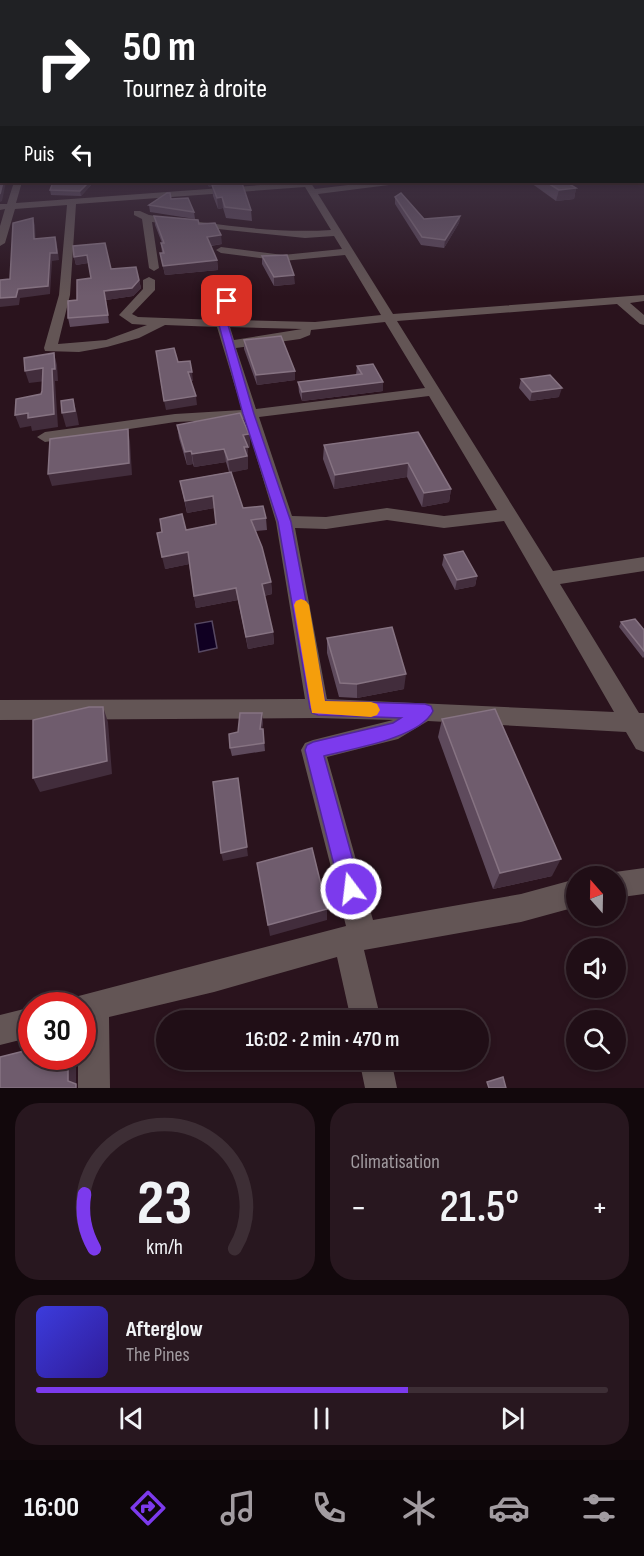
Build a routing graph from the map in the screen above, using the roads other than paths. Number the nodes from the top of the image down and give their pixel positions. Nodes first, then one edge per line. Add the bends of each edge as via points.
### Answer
1 (15, 195) edge
2 (164, 195) edge
3 (314, 195) edge
4 (144, 196) junction
5 (72, 201) junction
6 (13, 206) junction
7 (0, 207) edge
8 (147, 218) junction
9 (337, 233) junction
10 (0, 243) edge
11 (221, 250) dead end
12 (348, 252) junction
13 (644, 298) edge
14 (620, 300) junction
15 (227, 301) dead end
16 (388, 320) junction
17 (644, 321) edge
18 (162, 323) junction
19 (223, 325) junction
20 (315, 326) junction
21 (110, 344) junction
22 (229, 345) junction
23 (50, 360) edge
24 (434, 391) junction
25 (249, 414) junction
26 (45, 437) dead end
27 (510, 514) junction
28 (285, 522) junction
29 (644, 564) edge
30 (548, 579) junction
31 (318, 708) junction
32 (0, 710) edge
33 (425, 711) junction
34 (640, 730) edge
35 (644, 881) edge
36 (626, 883) edge
37 (566, 896) edge
38 (355, 938) junction
39 (96, 1006) edge
40 (365, 1010) edge
41 (18, 1026) edge
42 (0, 1030) edge
43 (93, 1070) edge
44 (377, 1070) edge
45 (94, 1088) edge
46 (381, 1088) edge

1 - 6 street
2 - 4 street
3 - 9 street
4 - 5 street
4 - 8 street via 135,208
5 - 6 street
5 - 21 street via 63,309 50,348 71,350
6 - 7 street
6 - 10 street
8 - 9 street via 305,235
8 - 18 street via 149,290 125,315 136,321
9 - 12 street
11 - 12 street via 283,258
12 - 16 street
13 - 14 street
14 - 16 street
14 - 17 street
15 - 19 street
16 - 20 street
16 - 24 street
18 - 19 street
18 - 21 street
19 - 20 street
19 - 22 street
20 - 22 street via 300,335
21 - 23 street
22 - 25 street
24 - 25 street
24 - 27 street
25 - 26 street via 174,418
25 - 28 street
27 - 28 street via 444,522 387,514 326,524
27 - 30 street
28 - 31 street
29 - 30 street
30 - 34 street
31 - 32 street
31 - 33 street
33 - 34 street
33 - 38 street via 398,729 313,750
35 - 36 street
37 - 38 street via 521,908
38 - 39 street
38 - 40 street
41 - 42 street
43 - 45 street
44 - 46 street

